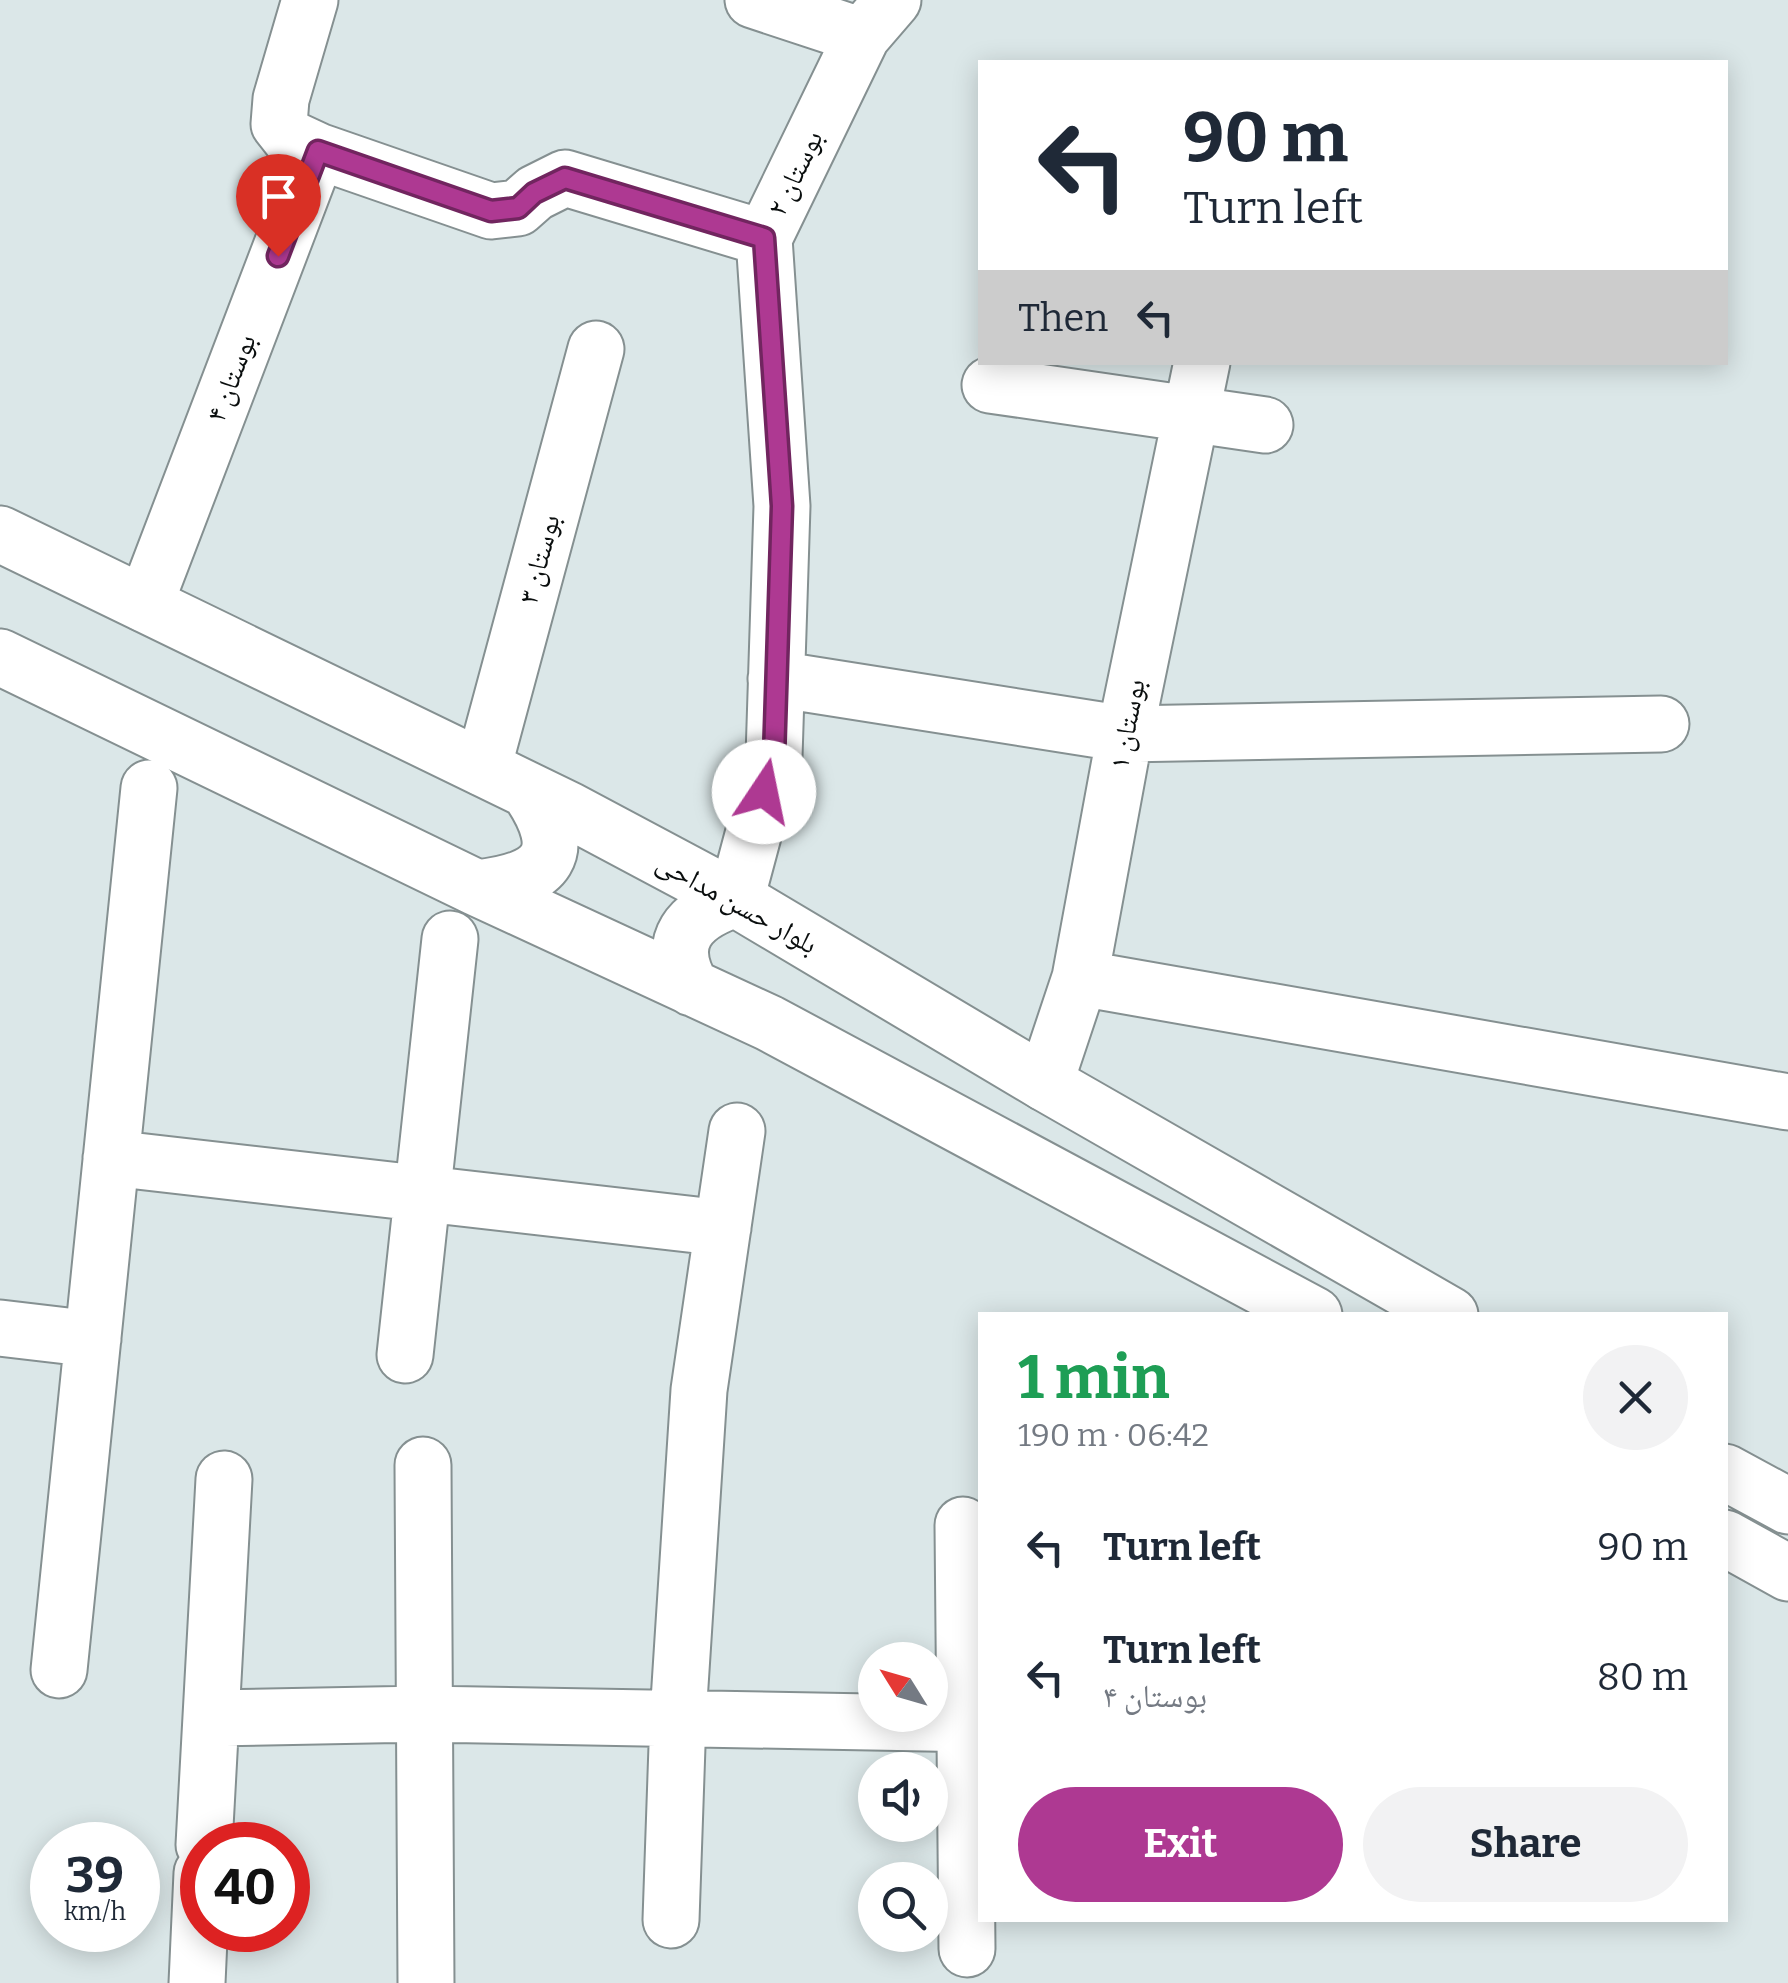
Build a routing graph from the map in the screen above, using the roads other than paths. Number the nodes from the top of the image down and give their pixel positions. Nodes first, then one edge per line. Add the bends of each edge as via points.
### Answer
1 (310, 0) edge
2 (753, 0) edge
3 (878, 18) edge
4 (318, 151) junction
5 (764, 238) junction
6 (596, 349) dead end
7 (990, 385) dead end
8 (1197, 388) edge
9 (1265, 425) dead end
10 (0, 534) edge
11 (144, 604) junction
12 (0, 657) edge
13 (776, 679) junction
14 (1661, 724) dead end
15 (1124, 734) junction
16 (505, 779) junction
17 (149, 788) dead end
18 (477, 888) junction
19 (736, 899) junction
20 (450, 939) dead end
21 (1080, 978) junction
22 (692, 988) junction
23 (1045, 1084) junction
24 (1788, 1102) edge
25 (737, 1131) dead end
26 (111, 1158) junction
27 (420, 1192) junction
28 (723, 1228) junction
29 (1299, 1311) edge
30 (1445, 1312) edge
31 (0, 1328) edge
32 (92, 1339) junction
33 (404, 1355) dead end
34 (423, 1465) dead end
35 (1728, 1474) edge
36 (224, 1480) dead end
37 (1788, 1506) edge
38 (963, 1525) dead end
39 (1728, 1540) edge
40 (1788, 1573) edge
41 (59, 1670) dead end
42 (423, 1714) junction
43 (678, 1717) junction
44 (211, 1718) junction
45 (972, 1724) edge
46 (205, 1822) edge
47 (671, 1920) dead end
48 (966, 1949) dead end
49 (198, 1952) edge
50 (197, 1983) edge
51 (426, 1983) edge

1 - 4 street via 280,124 290,138
2 - 3 street
3 - 5 street, بوستان ۲
4 - 5 street via 491,211 518,208 565,178
4 - 11 street, بوستان ۴
5 - 13 street, بوستان ۲ via 782,506
6 - 16 street, بوستان ۳
7 - 8 street
8 - 9 street
8 - 15 street, بوستان ۱
10 - 11 street, بلوار حسن مداحی
11 - 16 street, بلوار حسن مداحی
12 - 18 street
13 - 15 street
13 - 19 street, بوستان ۲ via 774,757
14 - 15 street
15 - 21 street, بوستان ۱
16 - 18 street via 551,829 550,848 525,880
16 - 19 street, بلوار حسن مداحی
17 - 26 street
18 - 22 street
19 - 22 street via 689,923 681,959
19 - 23 street, بلوار حسن مداحی
20 - 27 street
21 - 23 street, بوستان ۱
21 - 24 street
22 - 29 street
23 - 30 street, بلوار حسن مداحی
25 - 28 street
26 - 27 street
26 - 32 street
27 - 28 street
27 - 33 street
28 - 43 street via 698,1390
31 - 32 street
32 - 41 street
34 - 42 street
35 - 37 street
36 - 44 street
38 - 45 street
39 - 40 street
42 - 43 street
42 - 44 street
42 - 51 street
43 - 45 street
43 - 47 street
44 - 46 street
45 - 48 street
49 - 50 street

